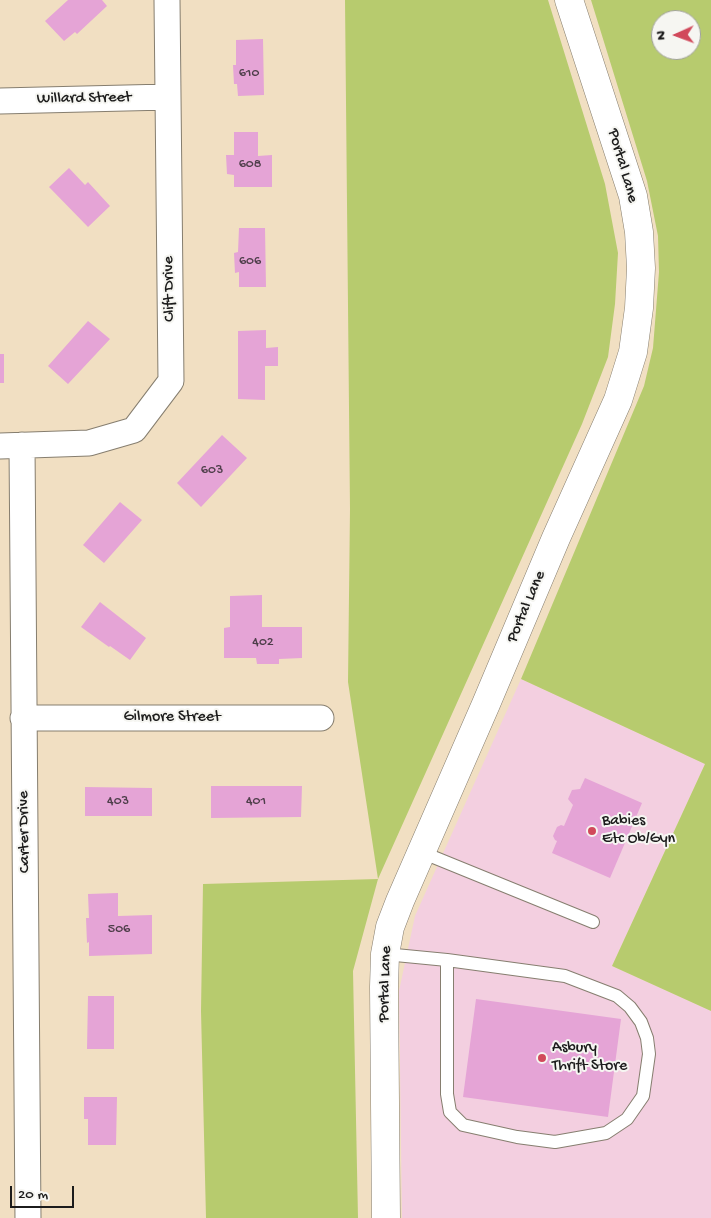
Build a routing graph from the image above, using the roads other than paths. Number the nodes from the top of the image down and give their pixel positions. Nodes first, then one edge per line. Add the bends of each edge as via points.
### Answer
1 (167, 0) edge
2 (569, 0) edge
3 (168, 98) junction
4 (0, 101) edge
5 (11, 446) edge
6 (23, 718) junction
7 (321, 718) dead end
8 (421, 852) junction
9 (593, 922) dead end
10 (385, 954) junction
11 (447, 960) junction
12 (28, 1218) edge
13 (386, 1218) edge

1 - 3 street, Clift Drive
2 - 8 street, Portal Lane via 633,196 641,268 634,352 618,400
3 - 4 street, Willard Street
3 - 5 street, Clift Drive via 171,381 134,430 89,443
5 - 6 street, Carter Drive
6 - 7 street, Gilmore Street
6 - 12 street, Carter Drive
8 - 9 lane
8 - 10 street, Portal Lane via 390,927
10 - 11 lane
10 - 13 street, Portal Lane
11 - 11 lane via 447,1094 450,1112 464,1125 555,1142 606,1133 627,1119 643,1096 649,1054 641,1022 630,1007 617,996 565,976

